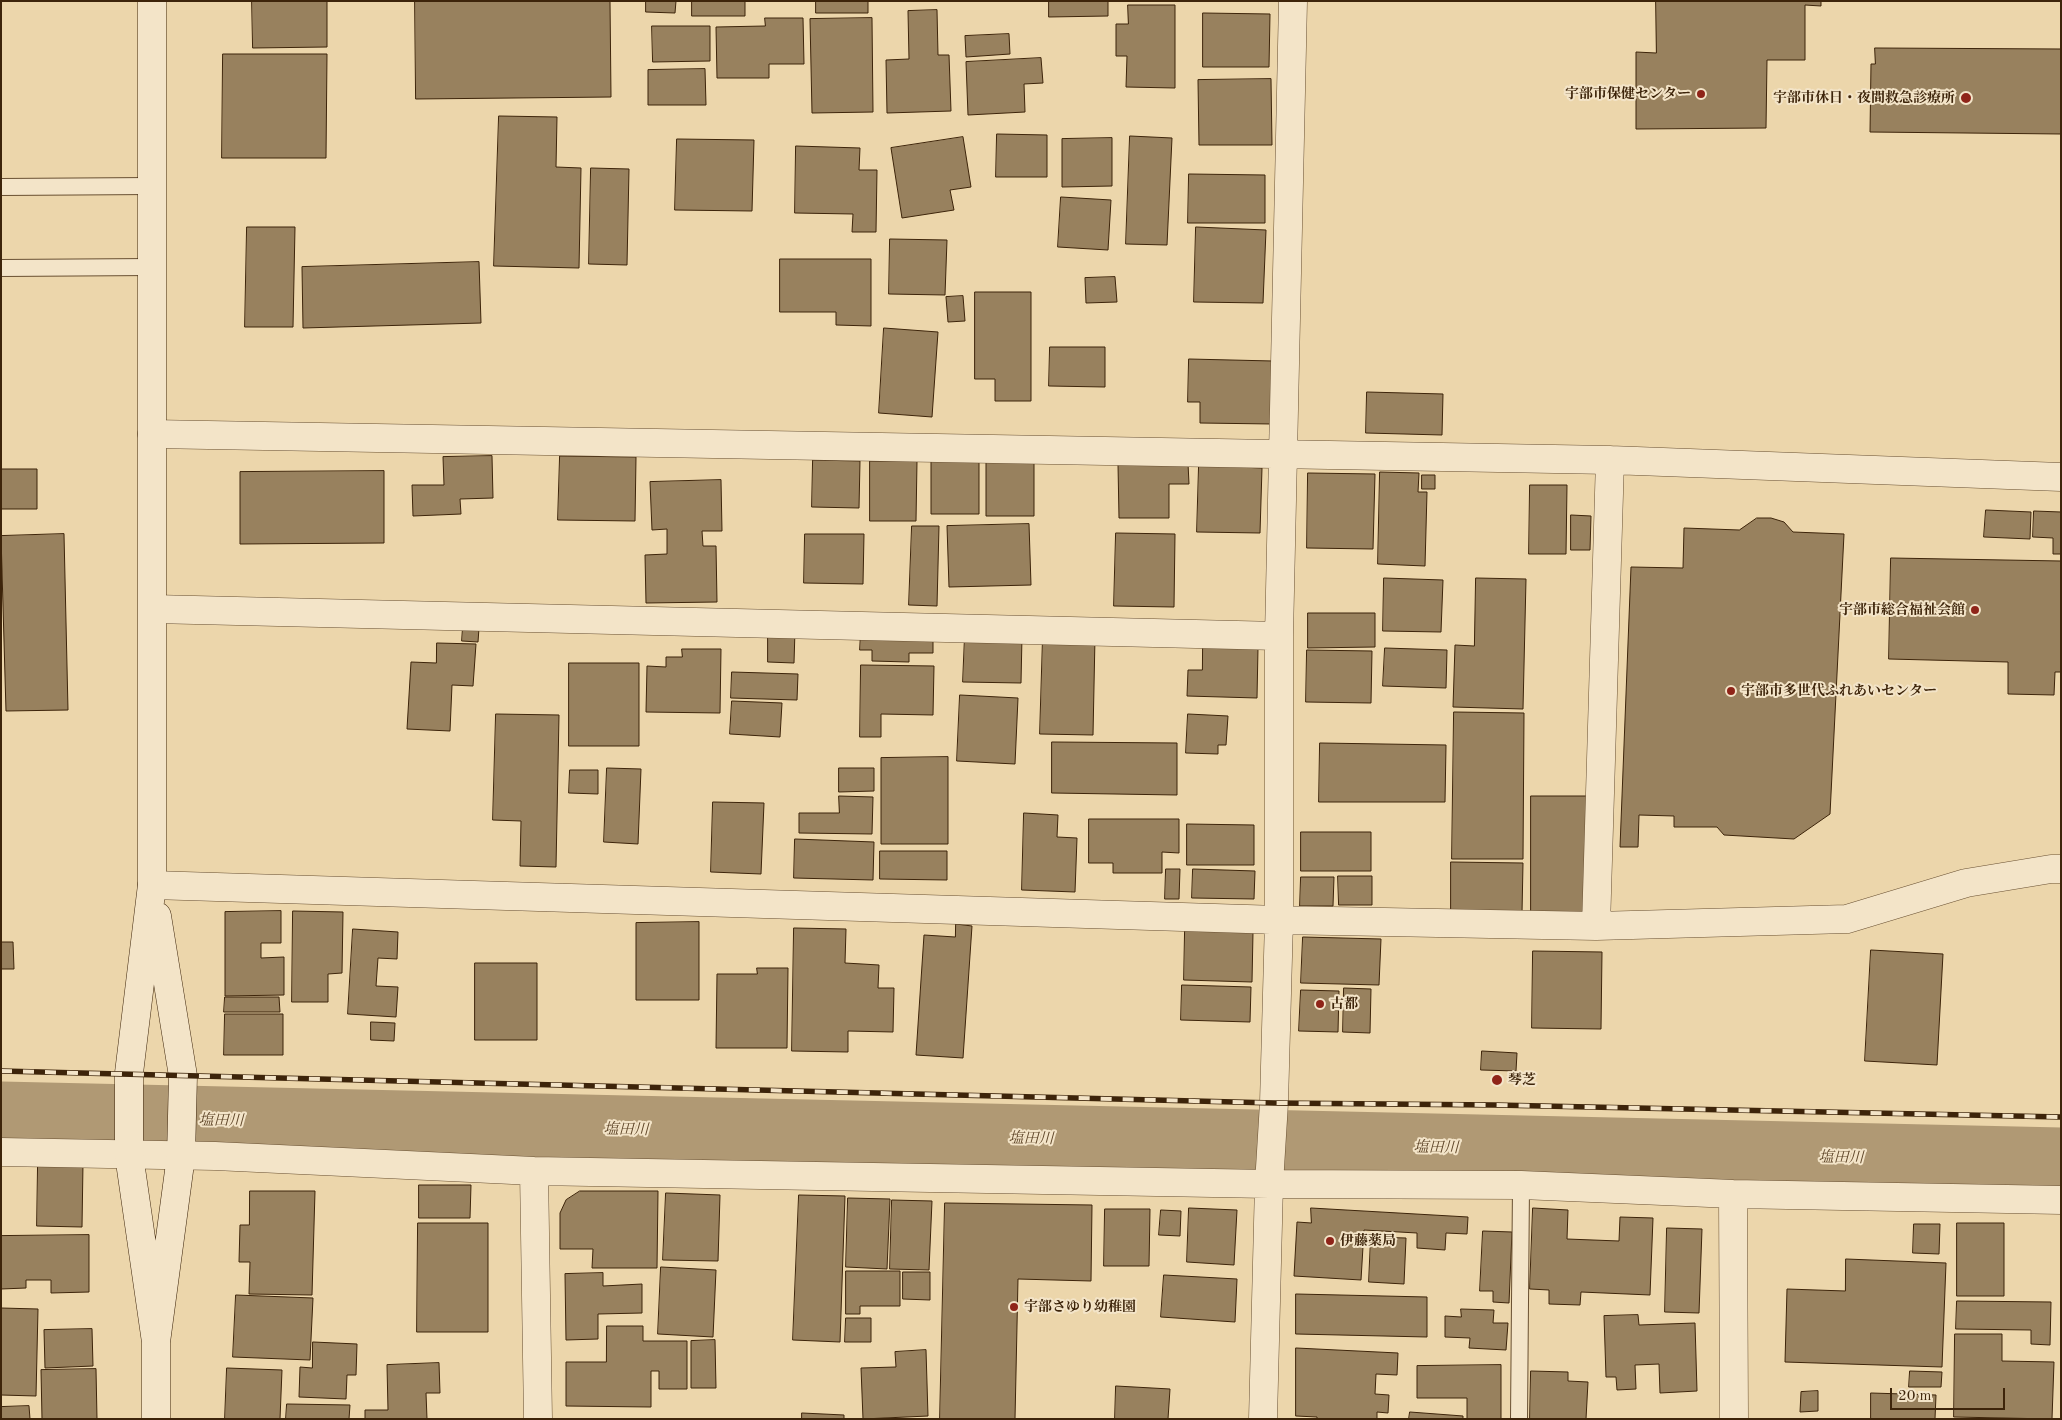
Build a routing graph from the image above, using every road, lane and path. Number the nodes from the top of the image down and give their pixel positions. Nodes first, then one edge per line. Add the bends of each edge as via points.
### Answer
1 (152, 1) edge
2 (1293, 1) edge
3 (152, 186) junction
4 (1, 187) edge
5 (152, 267) junction
6 (1, 268) edge
7 (152, 434) junction
8 (1284, 455) junction
9 (1610, 460) junction
10 (2061, 478) edge
11 (153, 609) junction
12 (1279, 636) junction
13 (2061, 869) edge
14 (152, 885) junction
15 (1279, 920) junction
16 (1596, 926) junction
17 (129, 1149) junction
18 (181, 1150) junction
19 (1, 1152) edge
20 (534, 1171) junction
21 (1269, 1179) junction
22 (1521, 1184) junction
23 (1733, 1194) junction
24 (2061, 1200) edge
25 (156, 1342) junction
26 (156, 1419) edge
27 (538, 1419) edge
28 (1263, 1419) edge
29 (1519, 1419) edge
30 (1734, 1419) edge

1 - 3 street
2 - 8 street
3 - 4 lane
3 - 5 street
5 - 6 lane
5 - 7 street
7 - 8 street
7 - 11 street
8 - 9 street
8 - 12 street
9 - 10 street
9 - 16 street
11 - 12 street
11 - 14 street
12 - 15 street
13 - 16 street via 1966,883 1847,919
14 - 15 street
14 - 17 street via 130,1073
14 - 18 street via 183,1076
15 - 16 street
15 - 21 street
17 - 18 street
17 - 19 street
17 - 25 street
18 - 20 street via 215,1156
18 - 25 street
20 - 21 street
20 - 27 street
21 - 22 street
21 - 28 street
22 - 23 street
22 - 29 lane
23 - 24 street
23 - 30 street
25 - 26 street

